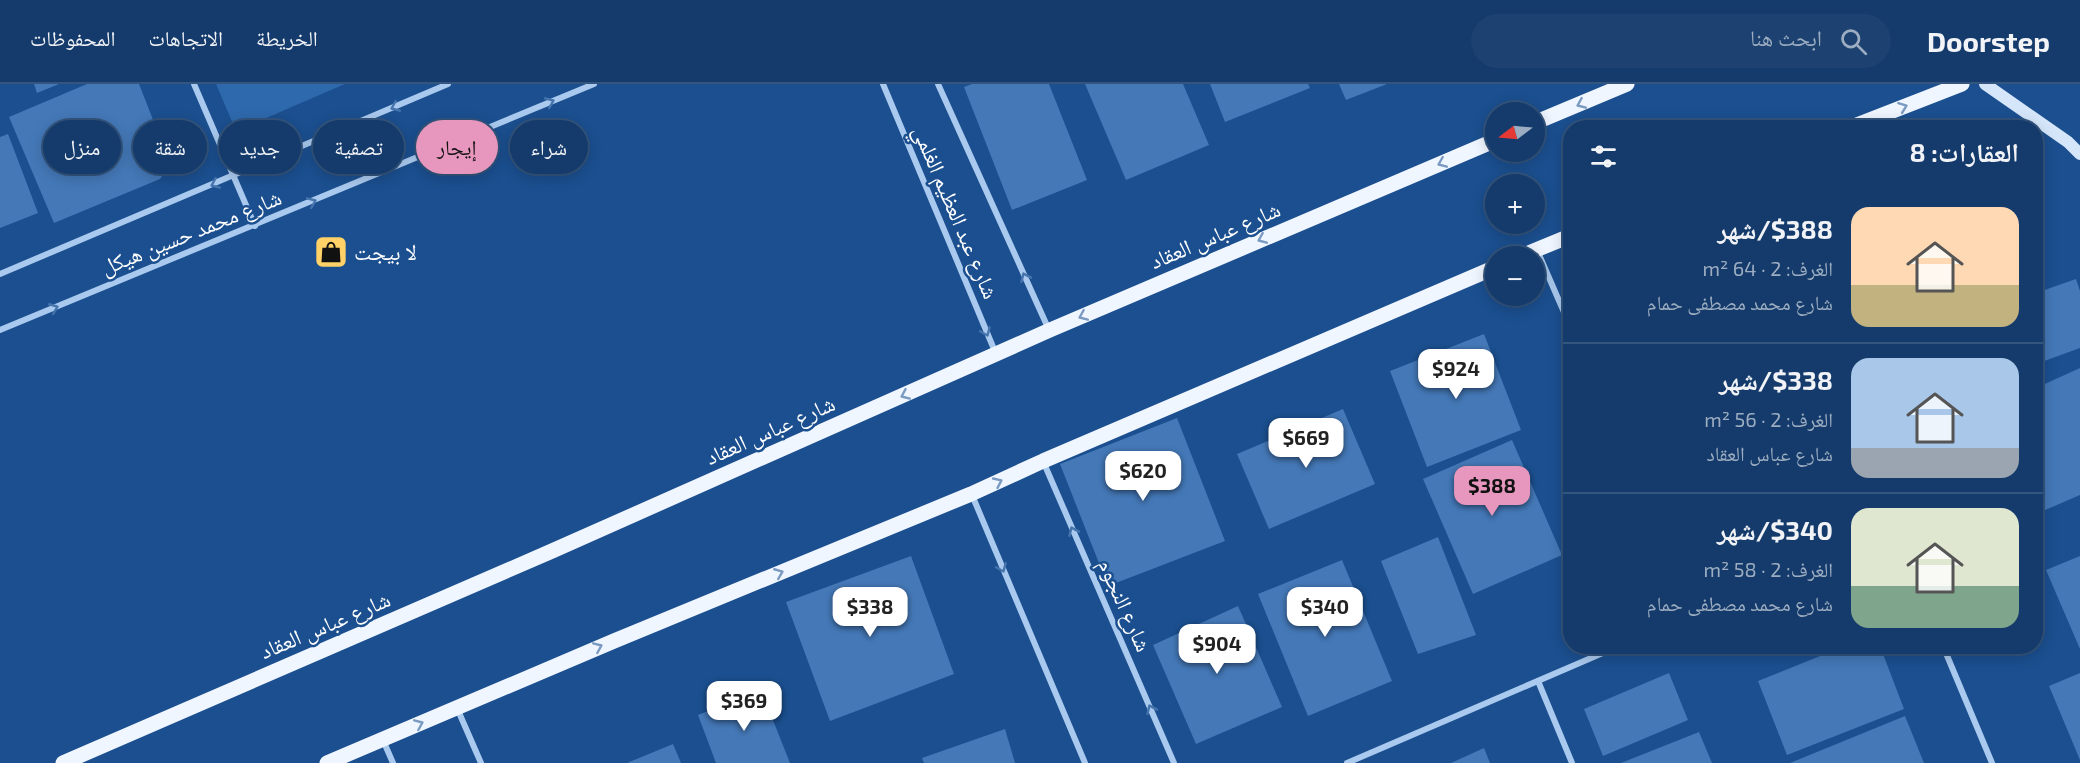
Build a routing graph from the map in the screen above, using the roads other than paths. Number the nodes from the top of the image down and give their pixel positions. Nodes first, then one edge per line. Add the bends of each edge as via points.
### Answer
1 (194, 84) edge
2 (448, 84) edge
3 (594, 84) edge
4 (883, 84) edge
5 (938, 84) edge
6 (1627, 84) edge
7 (1962, 84) edge
8 (1985, 84) edge
9 (1545, 118) edge
10 (1870, 120) edge
11 (2037, 120) edge
12 (2043, 125) edge
13 (1485, 145) edge
14 (2080, 154) edge
15 (234, 176) junction
16 (255, 226) junction
17 (1563, 239) edge
18 (1545, 246) edge
19 (1545, 268) edge
20 (1485, 272) edge
21 (0, 274) edge
22 (1563, 310) edge
23 (0, 330) edge
24 (1050, 330) junction
25 (996, 354) junction
26 (1043, 461) junction
27 (971, 494) junction
28 (1600, 654) edge
29 (1946, 654) edge
30 (1538, 681) junction
31 (457, 707) junction
32 (382, 740) junction
33 (63, 763) edge
34 (327, 763) edge
35 (393, 763) edge
36 (480, 763) edge
37 (1084, 763) edge
38 (1174, 763) edge
39 (1347, 763) edge
40 (1572, 763) edge
41 (1992, 763) edge

1 - 15 street
2 -> 15 street, شارع محمد حسين هيكل
16 -> 3 street, شارع محمد حسين هيكل
4 -> 25 street, شارع عبد العظيم الغلمي
24 -> 5 street, شارع عبد العظيم الغلمي
6 -> 9 main road
10 -> 7 main road
8 - 11 street
12 - 14 street
13 -> 24 main road, شارع عباس العقاد
15 - 16 street
15 -> 21 street, شارع محمد حسين هيكل
23 -> 16 street, شارع محمد حسين هيكل
17 - 18 main road
19 - 22 street
20 - 26 main road
24 - 25 main road, شارع عباس العقاد
25 -> 33 main road, شارع عباس العقاد
27 -> 26 main road
38 -> 26 street, شارع النجوم
31 -> 27 main road
27 -> 37 street
28 - 30 street
29 - 41 street
30 - 39 street
30 - 40 street
32 -> 31 main road
31 - 36 street
32 - 34 main road
32 - 35 street

